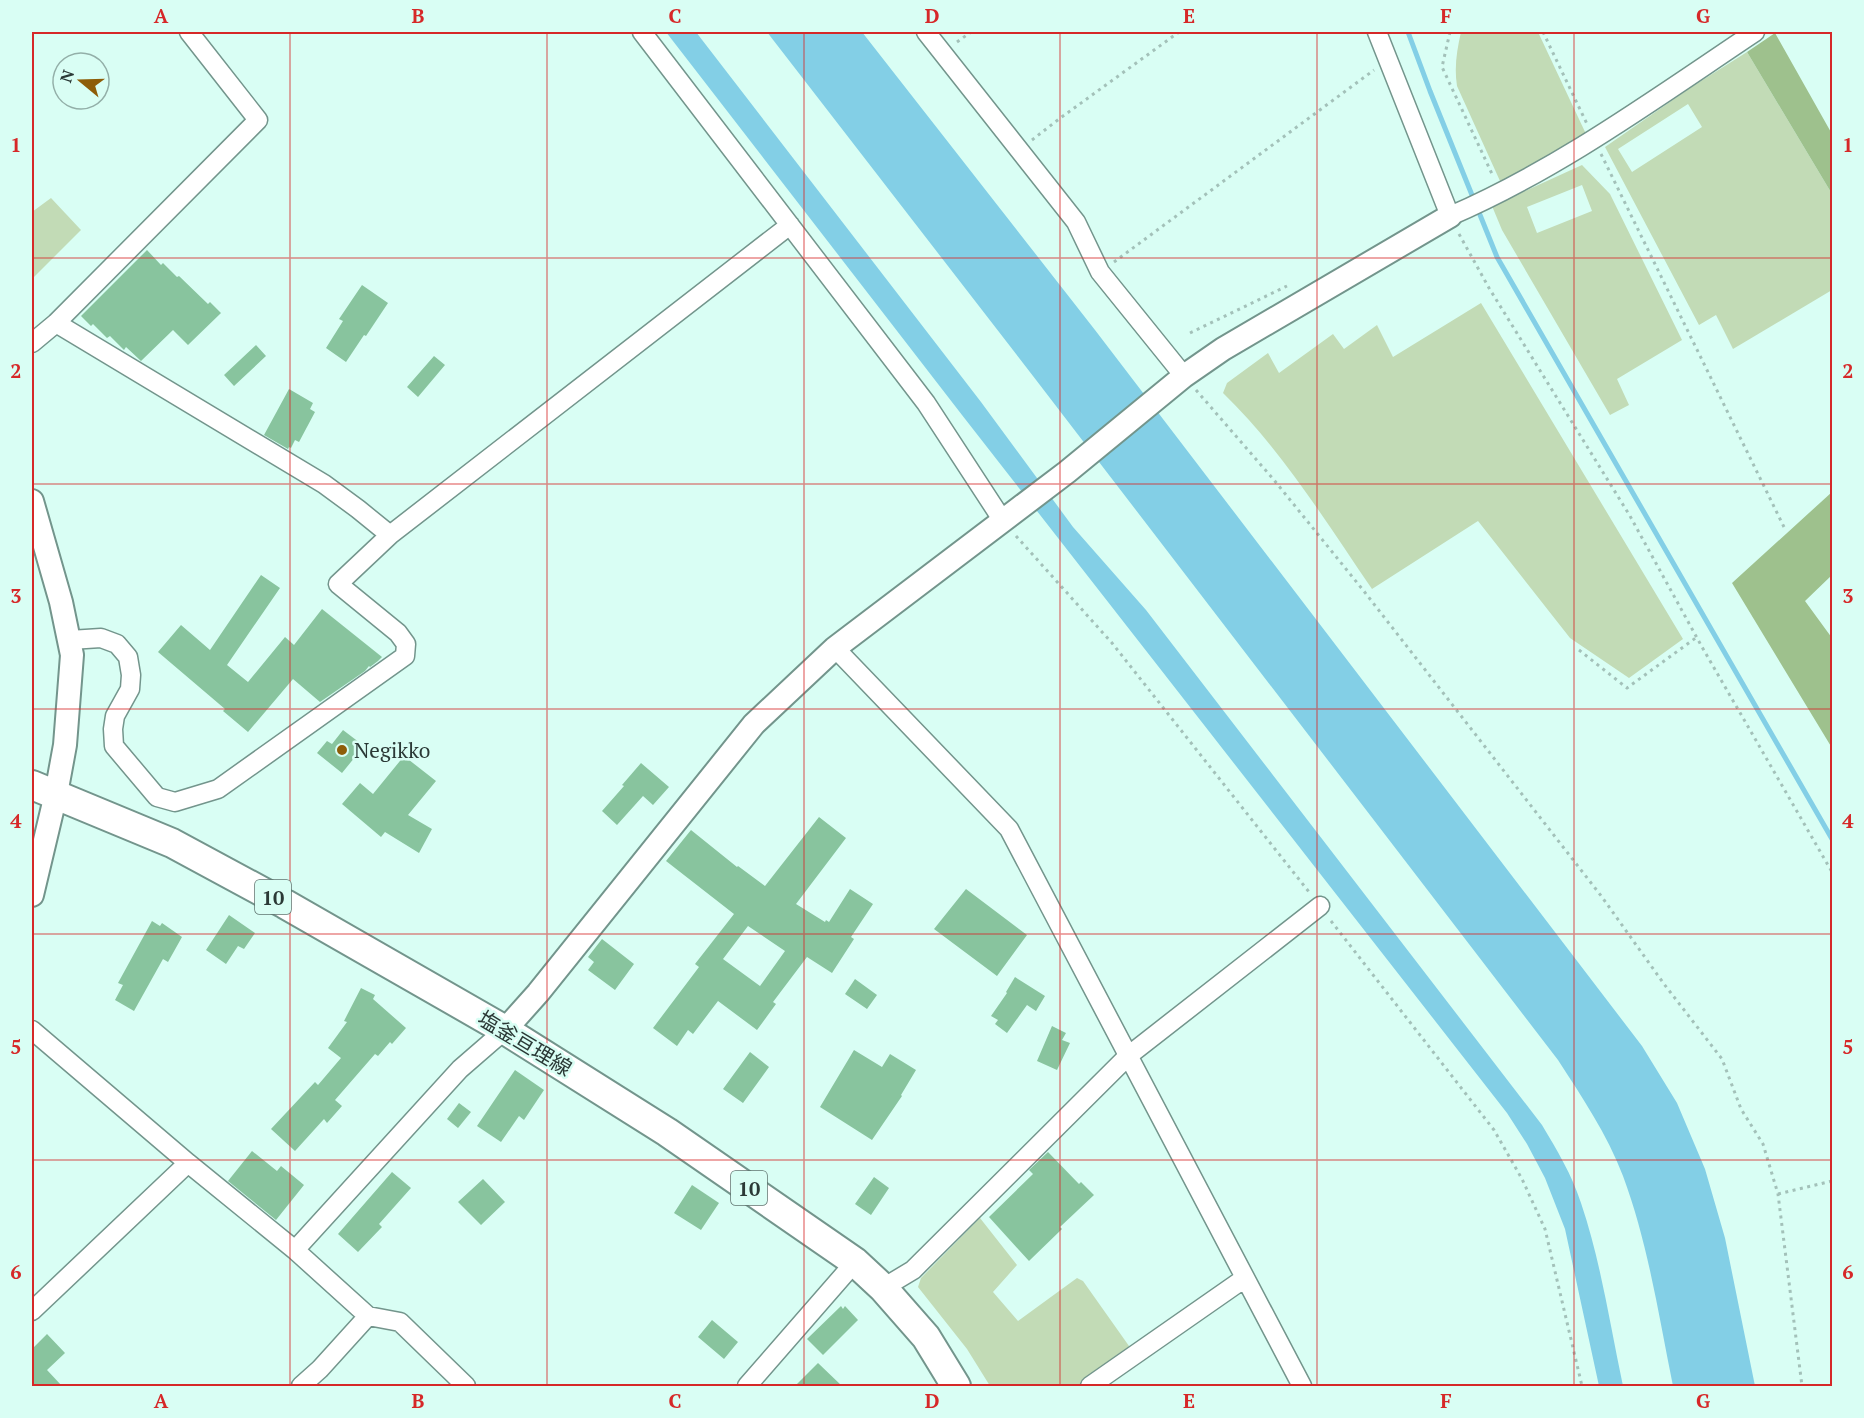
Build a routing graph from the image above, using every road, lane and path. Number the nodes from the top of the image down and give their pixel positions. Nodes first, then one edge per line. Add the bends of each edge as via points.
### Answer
1 (189, 32) edge
2 (642, 32) edge
3 (926, 32) edge
4 (1179, 32) edge
5 (1377, 32) edge
6 (1450, 32) edge
7 (1543, 32) edge
8 (1755, 32) edge
9 (1388, 60) junction
10 (1594, 139) junction
11 (1019, 151) junction
12 (1496, 194) junction
13 (1455, 214) junction
14 (790, 225) junction
15 (1100, 272) junction
16 (1294, 283) dead end
17 (56, 323) junction
18 (1190, 333) dead end
19 (32, 343) edge
20 (1184, 376) junction
21 (32, 501) edge
22 (1006, 519) junction
23 (1784, 527) dead end
24 (390, 535) junction
25 (1697, 637) junction
26 (70, 640) junction
27 (835, 648) junction
28 (1579, 650) dead end
29 (44, 789) edge
30 (1833, 872) edge
31 (32, 895) edge
32 (1320, 906) junction
33 (32, 1030) edge
34 (505, 1030) junction
35 (1128, 1056) junction
36 (188, 1163) junction
37 (1833, 1181) edge
38 (1778, 1194) junction
39 (295, 1250) junction
40 (855, 1262) junction
41 (1245, 1278) junction
42 (883, 1288) junction
43 (32, 1311) edge
44 (368, 1316) junction
45 (301, 1386) edge
46 (466, 1386) edge
47 (747, 1386) edge
48 (956, 1386) edge
49 (1090, 1386) edge
50 (1302, 1386) edge
51 (1582, 1386) edge
52 (1802, 1386) edge

1 - 17 street via 258,120
2 - 14 street
3 - 11 street
4 - 11 path
5 - 9 street
6 - 12 path via 1442,67
7 - 10 path
8 - 10 street
9 - 13 street
9 - 15 path
10 - 12 street
10 - 23 path
11 - 15 street via 1076,222
12 - 13 street
13 - 20 street via 1223,349
13 - 25 path via 1489,288 1630,516
14 - 22 street via 926,403
14 - 24 street
15 - 20 street
16 - 18 path
17 - 19 street
17 - 24 street via 324,484
20 - 22 street
20 - 38 path via 1275,480 1363,590 1602,897 1722,1059 1741,1109 1763,1144
21 - 26 street
22 - 27 street
22 - 32 path via 1112,643
24 - 26 street via 338,584 398,633 406,644 405,656 218,789 189,799 175,802 157,798 114,746 115,716 130,689 128,657 117,644 101,638
25 - 28 path via 1627,688
25 - 30 path
26 - 29 street via 66,734
27 - 34 street via 754,724
27 - 35 street via 1009,829
29 - 31 street
29 - 34 main road, 塩釜亘理線 / 10 via 172,843 285,903
32 - 35 street
32 - 51 path via 1494,1130 1522,1179 1545,1229
33 - 36 street
34 - 39 street via 460,1069
34 - 40 main road, 塩釜亘理線 / 10 via 667,1132
35 - 41 street
35 - 42 street via 913,1270
36 - 39 street
36 - 43 street
37 - 38 path
38 - 52 path
39 - 44 street
40 - 42 main road, 塩釜亘理線 / 10
40 - 47 street
41 - 49 street
41 - 50 street
42 - 48 main road, 塩釜亘理線 / 10 via 926,1337
44 - 45 street
44 - 46 street via 400,1322

